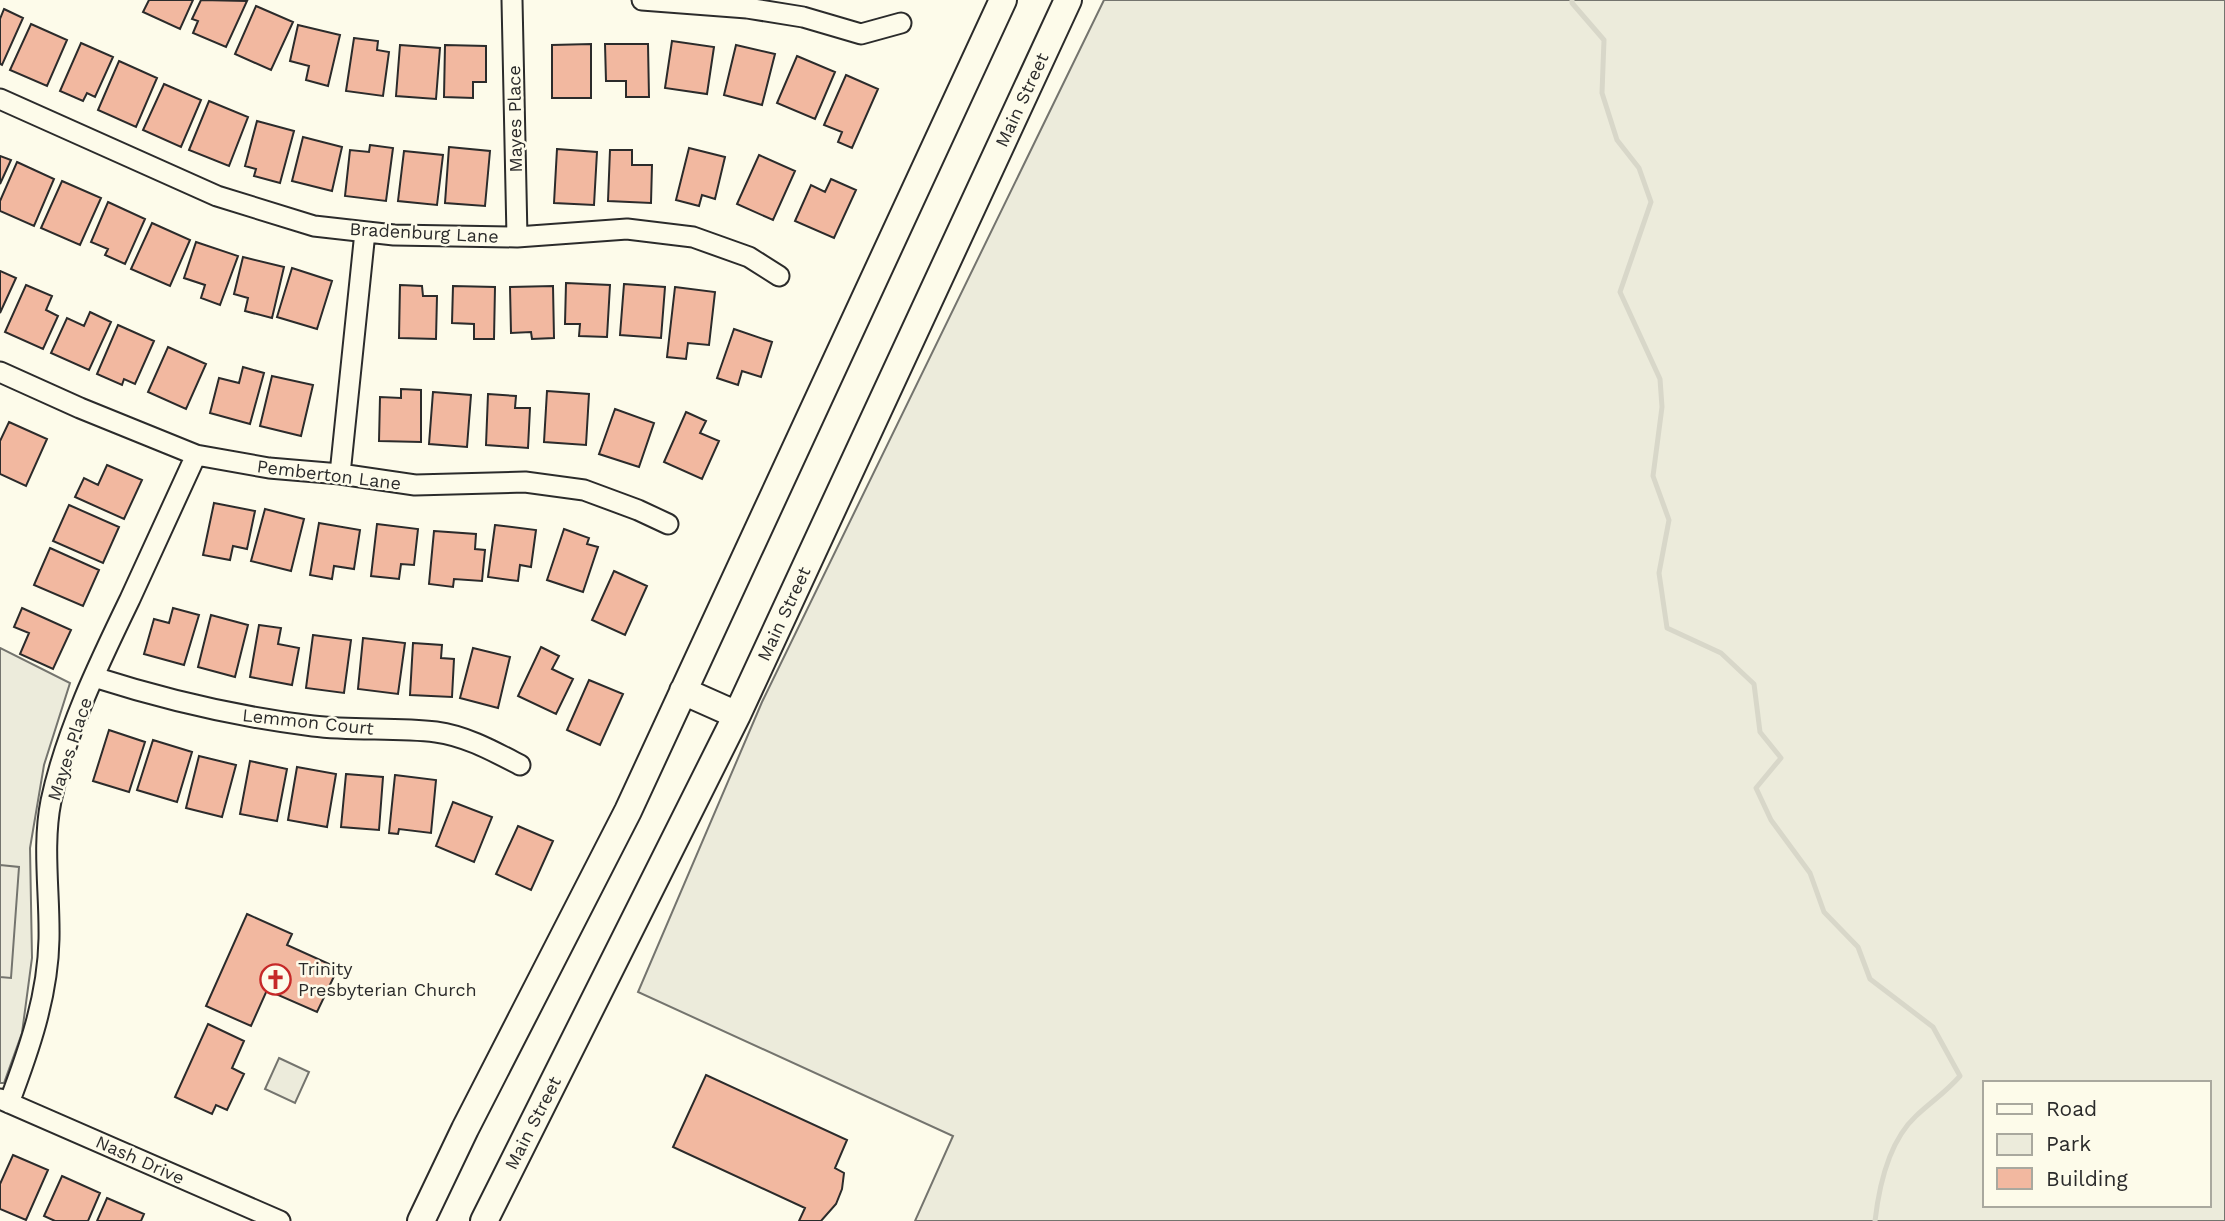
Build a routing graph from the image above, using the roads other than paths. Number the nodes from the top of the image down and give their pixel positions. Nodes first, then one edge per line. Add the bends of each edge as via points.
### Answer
1 (512, 0) edge
2 (642, 0) edge
3 (1003, 0) edge
4 (1068, 0) edge
5 (901, 23) dead end
6 (0, 99) edge
7 (365, 232) junction
8 (517, 237) junction
9 (779, 276) dead end
10 (0, 372) edge
11 (196, 455) junction
12 (340, 474) junction
13 (667, 524) dead end
14 (94, 677) junction
15 (683, 691) junction
16 (737, 715) junction
17 (520, 765) dead end
18 (4, 1101) edge
19 (280, 1221) edge
20 (421, 1221) edge
21 (484, 1221) edge

1 - 8 street, Mayes Place
2 - 5 street via 747,8 803,17 861,34
3 - 15 main road
4 - 16 main road, Main Street
6 - 7 street, Bradenburg Lane via 217,196 314,226
7 - 8 street, Bradenburg Lane
7 - 12 street
8 - 9 street, Bradenburg Lane via 627,229 694,237 749,257
10 - 11 street, Pemberton Lane
11 - 12 street, Pemberton Lane
11 - 14 street, Mayes Place
12 - 13 street, Pemberton Lane via 415,485 525,482 584,491
14 - 17 street, Lemmon Court via 240,715 315,726 437,732 482,745
14 - 18 street, Mayes Place via 51,803 46,979 36,1024
15 - 16 main road
15 - 20 main road via 628,811
16 - 21 main road, Main Street
18 - 19 street, Nash Drive

